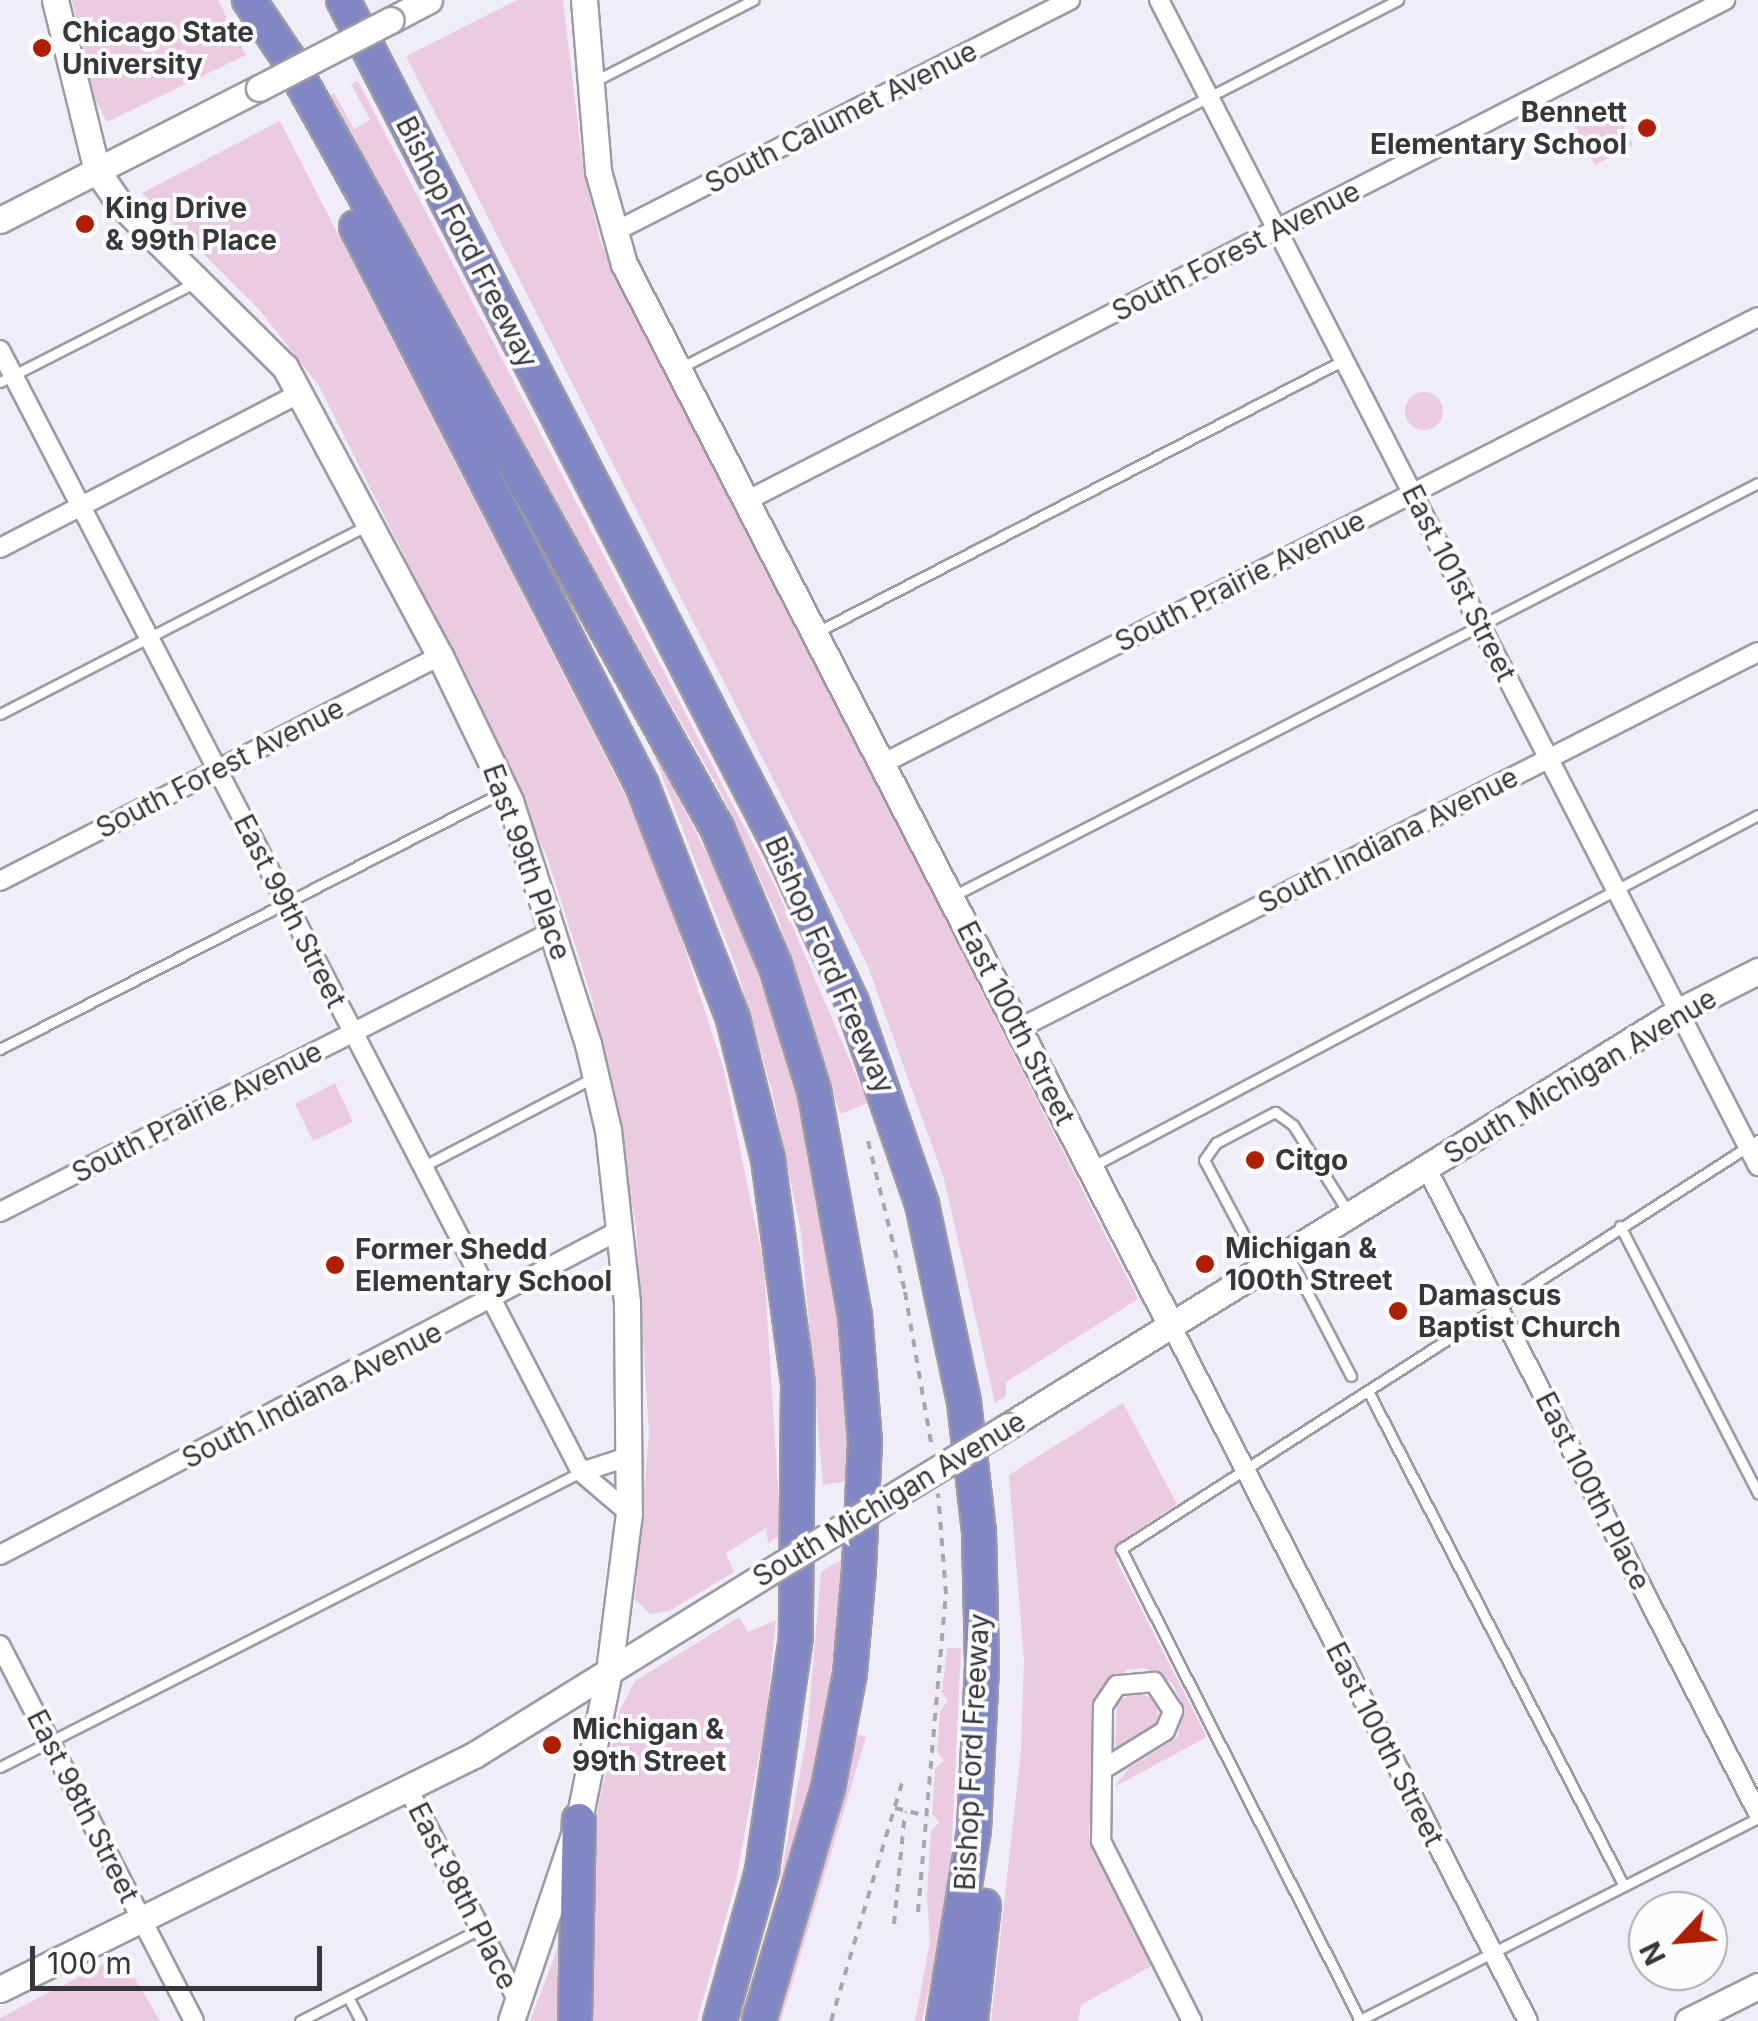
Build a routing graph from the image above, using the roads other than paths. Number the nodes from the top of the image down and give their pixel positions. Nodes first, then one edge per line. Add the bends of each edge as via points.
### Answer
1 (55, 0) edge
2 (241, 0) edge
3 (249, 0) edge
4 (343, 0) edge
5 (429, 0) edge
6 (584, 0) edge
7 (752, 0) edge
8 (1070, 0) edge
9 (1159, 0) edge
10 (1398, 0) edge
11 (1725, 0) edge
12 (593, 82) junction
13 (1209, 97) junction
14 (96, 171) junction
15 (0, 220) edge
16 (1277, 229) junction
17 (612, 234) junction
18 (199, 280) junction
19 (1758, 317) edge
20 (0, 350) edge
21 (1344, 360) junction
22 (678, 369) junction
23 (7, 379) edge
24 (302, 392) junction
25 (1758, 483) edge
26 (1412, 493) junction
27 (746, 501) junction
28 (82, 506) junction
29 (371, 524) junction
30 (0, 548) edge
31 (1480, 625) junction
32 (814, 633) junction
33 (149, 638) junction
34 (1758, 652) edge
35 (440, 656) junction
36 (0, 714) edge
37 (1549, 758) junction
38 (882, 764) junction
39 (217, 770) junction
40 (505, 792) junction
41 (1758, 815) edge
42 (0, 881) edge
43 (1616, 890) junction
44 (950, 897) junction
45 (286, 903) junction
46 (555, 930) junction
47 (1758, 972) edge
48 (1679, 1011) junction
49 (1018, 1029) junction
50 (352, 1034) junction
51 (0, 1049) edge
52 (596, 1076) junction
53 (1753, 1142) edge
54 (1758, 1166) edge
55 (1091, 1167) junction
56 (422, 1168) junction
57 (1427, 1169) junction
58 (0, 1212) edge
59 (1351, 1217) junction
60 (1620, 1226) junction
61 (620, 1230) junction
62 (1288, 1254) junction
63 (1262, 1270) junction
64 (490, 1300) junction
65 (1496, 1304) junction
66 (1171, 1325) junction
67 (1351, 1376) dead end
68 (1368, 1391) junction
69 (631, 1456) junction
70 (1243, 1469) junction
71 (581, 1472) junction
72 (1758, 1492) edge
73 (629, 1513) junction
74 (0, 1555) edge
75 (0, 1645) edge
76 (982, 1666) junction
77 (609, 1671) junction
78 (50, 1742) junction
79 (0, 1767) edge
80 (1105, 1768) junction
81 (408, 1789) junction
82 (1758, 1816) edge
83 (579, 1820) junction
84 (1624, 1886) junction
85 (140, 1916) junction
86 (481, 1928) junction
87 (1492, 1953) junction
88 (1758, 1986) edge
89 (0, 1989) edge
90 (348, 1996) junction
91 (515, 2012) edge
92 (194, 2021) edge
93 (300, 2021) edge
94 (361, 2021) edge
95 (575, 2021) edge
96 (720, 2021) edge
97 (759, 2021) edge
98 (943, 2021) edge
99 (971, 2021) edge
100 (1192, 2021) edge
101 (1359, 2021) edge
102 (1528, 2021) edge
103 (1688, 2021) edge

1 - 14 street
2 - 96 highway via 642,785 733,1019 768,1159 798,1385 796,1637 762,1871
3 - 97 highway via 288,58 717,828 774,965 814,1090 856,1314 865,1441 859,1570 850,1673 828,1788
4 - 76 highway, Bishop Ford Freeway via 782,852 890,1098 945,1296 964,1402 979,1532
5 - 14 street, bridge
6 - 12 street, East 100th Street
7 - 12 lane
8 - 17 street, South Calumet Avenue
9 - 13 street, East 101st Street
10 - 13 lane
11 - 16 street, South Forest Avenue
12 - 17 street, East 100th Street via 598,170
13 - 16 street, East 101st Street
13 - 22 lane
14 - 15 street
14 - 18 street, East 99th Place via 120,204
16 - 21 street, East 101st Street
16 - 27 street, South Forest Avenue
17 - 22 street, East 100th Street
18 - 23 lane
18 - 24 street, East 99th Place
19 - 26 street, South Prairie Avenue
20 - 23 street, East 99th Street
21 - 26 street, East 101st Street
21 - 32 lane
22 - 27 street, East 100th Street
23 - 28 street, East 99th Street
24 - 28 street
24 - 29 street, East 99th Place
25 - 31 lane
26 - 31 street, East 101st Street
26 - 38 street, South Prairie Avenue
27 - 32 street, East 100th Street
28 - 30 street
28 - 33 street, East 99th Street
29 - 33 lane
29 - 35 street, East 99th Place
31 - 37 street, East 101st Street
31 - 44 lane
32 - 38 street, East 100th Street
33 - 36 lane
33 - 39 street, East 99th Street
34 - 37 street, South Indiana Avenue
35 - 39 street, South Forest Avenue
35 - 40 street, East 99th Place
37 - 43 street, East 101st Street
37 - 49 street, South Indiana Avenue
38 - 44 street, East 100th Street
39 - 42 street, South Forest Avenue
39 - 45 street, East 99th Street
40 - 45 lane
40 - 46 street, East 99th Place
41 - 43 lane
43 - 48 street, East 101st Street
43 - 55 lane
44 - 49 street, East 100th Street
45 - 50 street, East 99th Street
45 - 51 lane
46 - 50 street, South Prairie Avenue
46 - 52 street, East 99th Place
47 - 48 street, South Michigan Avenue
48 - 53 street, East 101st Street
48 - 57 street, South Michigan Avenue
49 - 55 street, East 100th Street
50 - 56 street, East 99th Street
50 - 58 street, South Prairie Avenue
52 - 56 lane
52 - 61 street, East 99th Place
53 - 54 street, East 101st Street
53 - 60 lane
55 - 66 street, East 100th Street
56 - 64 street, East 99th Street
57 - 59 street, South Michigan Avenue
57 - 65 street, East 100th Place
59 - 62 street, South Michigan Avenue
59 - 63 lane via 1317,1158 1275,1112 1216,1143 1204,1160
60 - 65 lane
60 - 72 lane
61 - 64 street, South Indiana Avenue
61 - 69 street, East 99th Place
62 - 63 street, South Michigan Avenue
62 - 67 lane
63 - 66 street, South Michigan Avenue
64 - 71 street, East 99th Street
64 - 74 street, South Indiana Avenue
65 - 68 lane
65 - 82 street, East 100th Place
66 - 70 street, East 100th Street
66 - 77 street, South Michigan Avenue, bridge
68 - 70 lane
68 - 84 lane
69 - 71 street
69 - 73 street, East 99th Place
70 - 87 street, East 100th Street
70 - 101 lane via 1121,1550
71 - 73 street, East 99th Street
71 - 78 lane
73 - 77 street, East 99th Place
75 - 78 street, East 98th Street
76 - 98 highway, Bishop Ford Freeway via 974,1830
76 - 99 highway via 999,1752
77 - 81 street, South Michigan Avenue via 533,1722
77 - 83 street, East 99th Place
78 - 79 lane
78 - 85 street, East 98th Street
80 - 80 street via 1103,1706 1117,1685 1154,1682 1172,1711 1166,1730
80 - 100 street via 1102,1841
81 - 85 street, South Michigan Avenue
81 - 86 street, East 98th Place
82 - 84 lane
83 - 91 street, East 99th Place
83 - 95 highway
84 - 87 lane
85 - 89 street, South Michigan Avenue
85 - 92 street, East 98th Street
86 - 90 lane
86 - 91 street, East 98th Place
87 - 101 lane
87 - 102 street, East 100th Street
88 - 103 street
90 - 93 lane
90 - 94 lane

